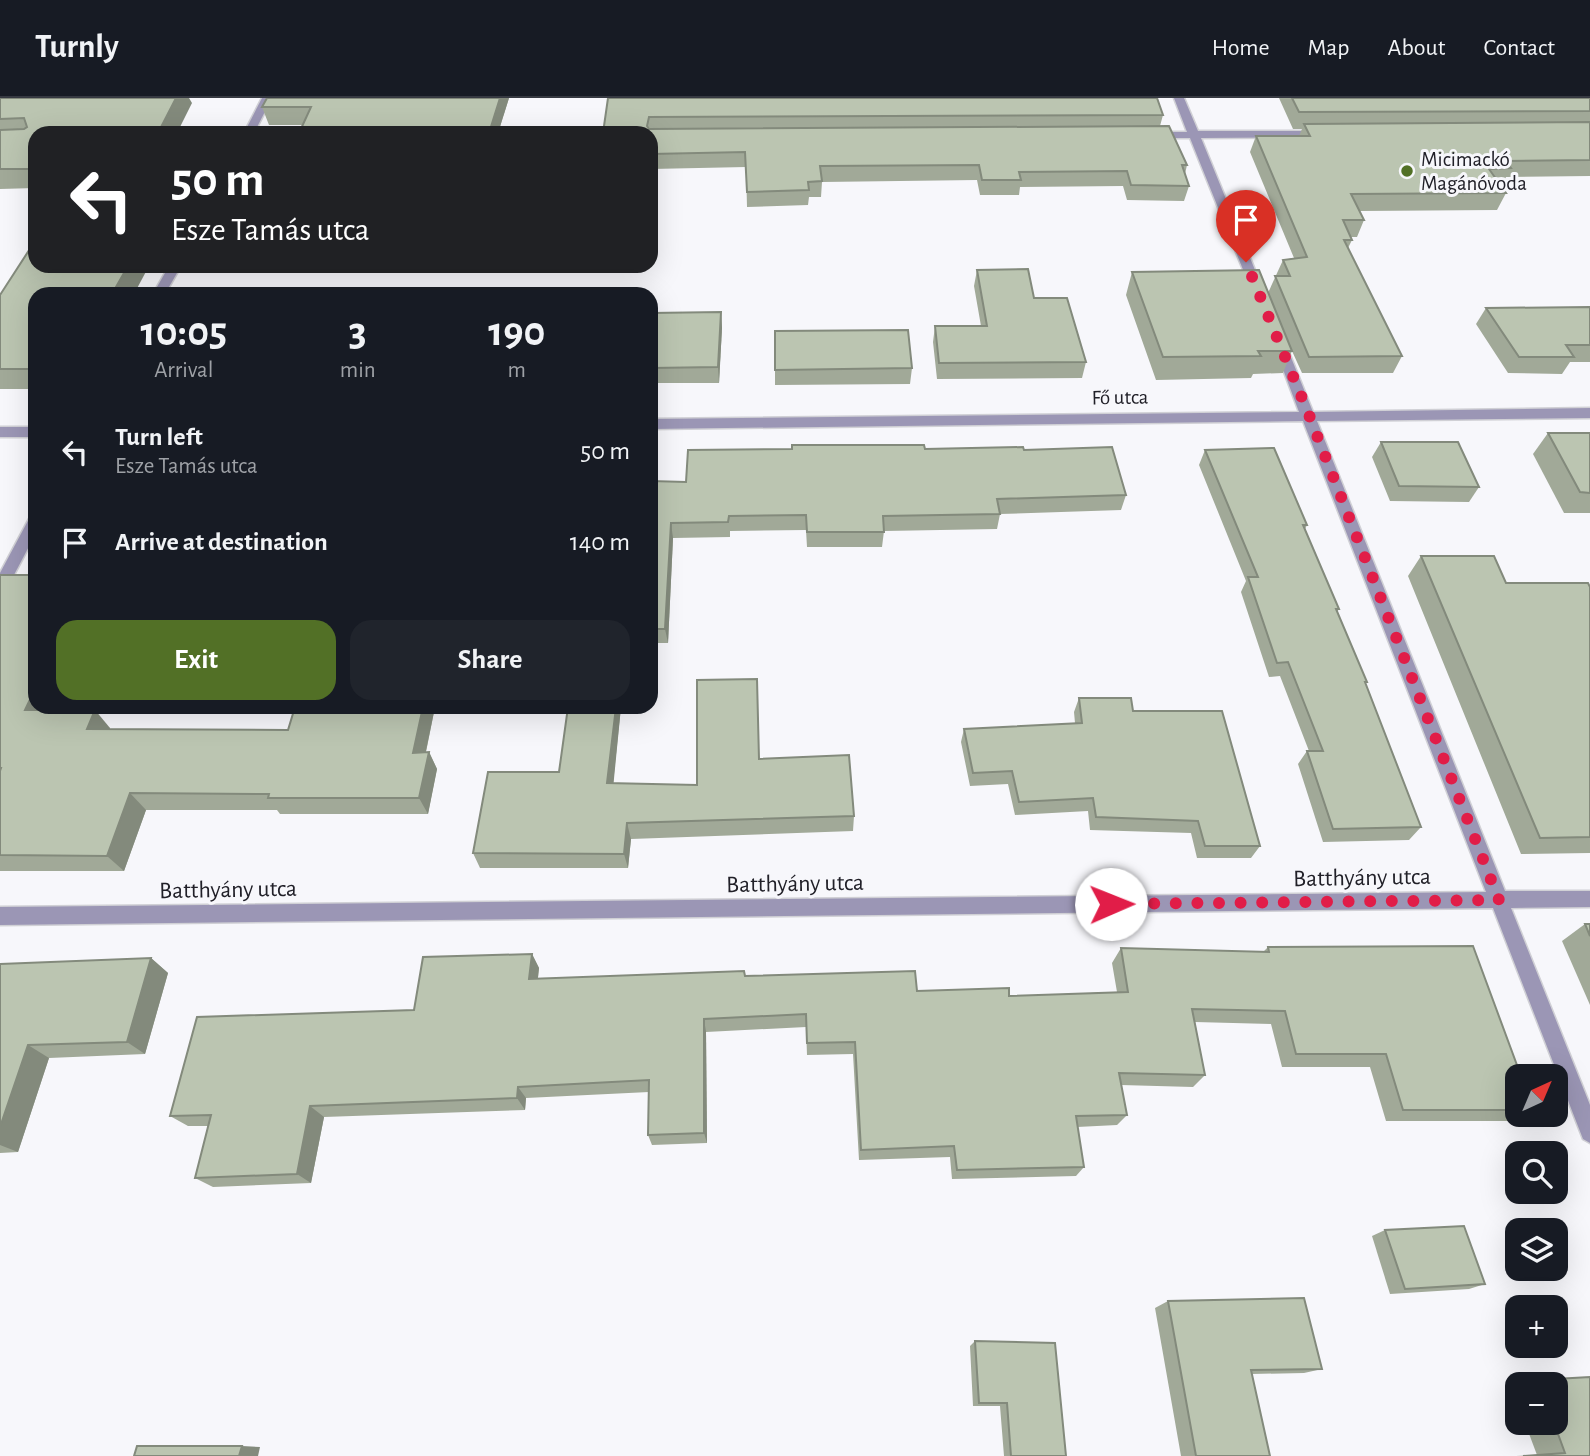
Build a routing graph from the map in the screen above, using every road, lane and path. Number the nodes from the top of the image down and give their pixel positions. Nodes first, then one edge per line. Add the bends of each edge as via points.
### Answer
1 (268, 98) edge
2 (1179, 98) edge
3 (253, 126) edge
4 (1330, 134) edge
5 (1138, 135) edge
6 (1193, 135) junction
7 (1590, 413) edge
8 (1309, 415) junction
9 (658, 424) edge
10 (0, 432) edge
11 (28, 432) edge
12 (28, 534) edge
13 (0, 588) edge
14 (1590, 899) edge
15 (1499, 900) junction
16 (0, 916) edge
17 (1590, 1132) edge

1 - 3 street
2 - 6 street
4 - 6 street
5 - 6 street
6 - 8 street
7 - 8 street, Fő utca
8 - 9 street, Fő utca
8 - 15 street
10 - 11 street
12 - 13 street
14 - 15 street, Batthyány utca
15 - 16 street, Batthyány utca
15 - 17 street

